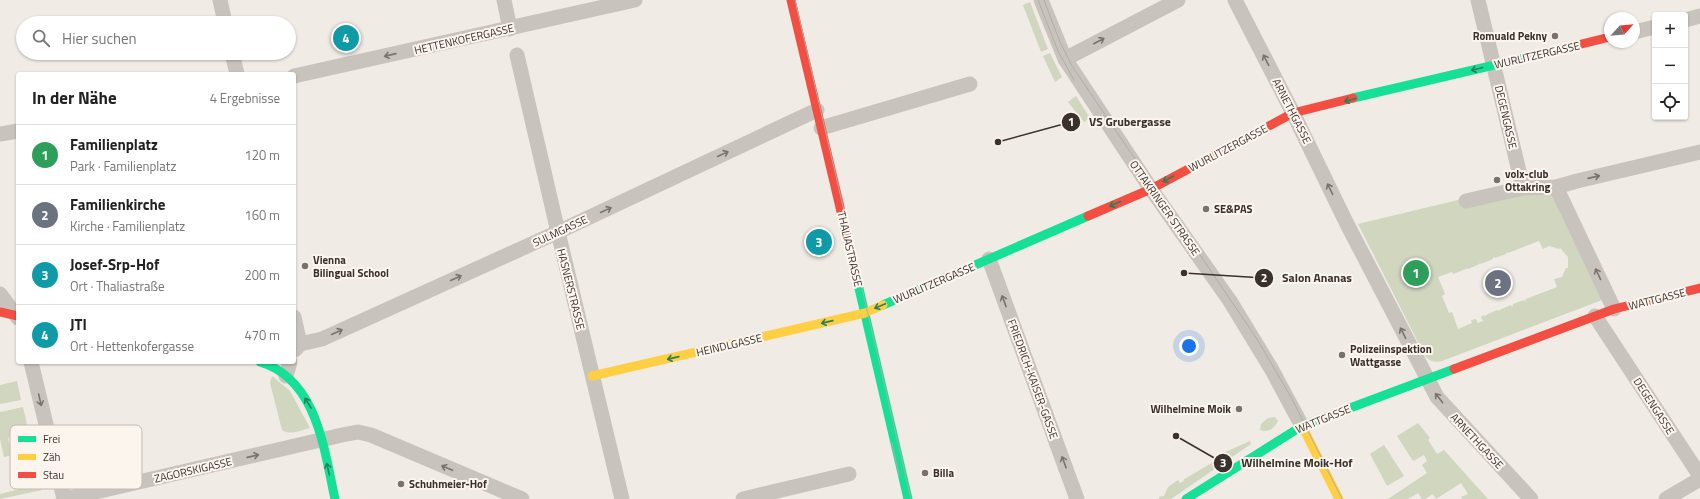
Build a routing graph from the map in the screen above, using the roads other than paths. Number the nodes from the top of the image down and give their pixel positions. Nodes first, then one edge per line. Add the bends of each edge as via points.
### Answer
1 (220, 0) edge
2 (504, 0) edge
3 (635, 0) edge
4 (791, 0) edge
5 (1041, 0) edge
6 (1178, 0) edge
7 (1235, 0) edge
8 (1478, 0) edge
9 (223, 16) edge
10 (1700, 16) edge
11 (1688, 19) edge
12 (510, 28) junction
13 (1652, 28) edge
14 (1640, 31) edge
15 (1604, 38) edge
16 (517, 55) dead end
17 (1064, 59) junction
18 (233, 60) edge
19 (1493, 65) junction
20 (236, 72) edge
21 (296, 76) edge
22 (970, 84) dead end
23 (817, 110) junction
24 (1294, 113) junction
25 (821, 128) junction
26 (16, 131) edge
27 (0, 134) edge
28 (1700, 152) edge
29 (1556, 187) junction
30 (1523, 188) junction
31 (1151, 189) junction
32 (1466, 201) dead end
33 (558, 232) junction
34 (989, 259) junction
35 (1700, 288) edge
36 (0, 294) edge
37 (1614, 309) junction
38 (0, 312) edge
39 (865, 313) junction
40 (16, 314) edge
41 (16, 316) edge
42 (1595, 316) junction
43 (296, 337) edge
44 (297, 347) edge
45 (31, 364) edge
46 (266, 364) edge
47 (288, 369) edge
48 (592, 376) junction
49 (1427, 380) junction
50 (46, 425) edge
51 (1302, 426) junction
52 (321, 440) junction
53 (849, 474) dead end
54 (1700, 476) edge
55 (1700, 479) edge
56 (142, 481) edge
57 (62, 489) edge
58 (108, 489) edge
59 (64, 499) edge
60 (335, 499) edge
61 (522, 499) edge
62 (622, 499) edge
63 (743, 499) edge
64 (908, 499) edge
65 (1077, 499) edge
66 (1186, 499) edge
67 (1339, 499) edge
68 (1531, 499) edge
69 (1666, 499) edge

1 - 9 street
2 - 12 street
3 - 12 street, HETTENKOFERGASSE
4 - 23 main road, THALIASTRASSE
5 - 17 street, OTTAKRINGER STRASSE
17 -> 6 street
24 -> 7 street, ARNETHGASSE
8 - 19 street, DEGENGASSE
10 - 11 street
12 -> 21 street, HETTENKOFERGASSE
13 - 14 street
15 - 19 main road, WURLITZERGASSE
16 - 33 street, HASNERSTRASSE
17 - 31 street, OTTAKRINGER STRASSE
18 - 20 street
19 -> 24 main road, WURLITZERGASSE
19 - 30 street, DEGENGASSE
22 - 25 street
23 - 25 main road, THALIASTRASSE
33 -> 23 street, SULMGASSE
24 -> 31 main road, WURLITZERGASSE
49 -> 24 street, ARNETHGASSE via 1347,224
25 - 39 main road, THALIASTRASSE
26 - 27 street
29 -> 28 street
29 - 30 street
37 -> 29 street
30 - 32 street
31 -> 34 main road, WURLITZERGASSE
31 - 51 street, OTTAKRINGER STRASSE via 1230,301
44 -> 33 street, SULMGASSE via 322,339
33 - 48 street, HASNERSTRASSE
34 -> 39 main road, WURLITZERGASSE
65 -> 34 street, FRIEDRICH-KAISER-GASSE
35 - 37 main road, WATTGASSE
36 - 40 street
37 - 42 main road, WATTGASSE
38 - 41 main road
39 -> 48 main road, HEINDLGASSE
39 - 64 main road, THALIASTRASSE
42 - 49 main road, WATTGASSE
42 - 54 street, DEGENGASSE
43 - 44 street
45 -> 50 street
46 - 47 main road
52 -> 47 main road via 313,412
48 - 62 street, HASNERSTRASSE
49 - 51 main road, WATTGASSE
68 -> 49 street, ARNETHGASSE via 1437,397
51 - 66 main road, WATTGASSE
51 - 67 main road, OTTAKRINGER STRASSE
56 -> 52 street, ZAGORSKIGASSE
60 -> 52 main road
61 -> 52 street, ZAGORSKIGASSE via 371,435 358,432
53 - 63 street
55 - 69 street
57 -> 59 street
59 -> 58 street, ZAGORSKIGASSE

